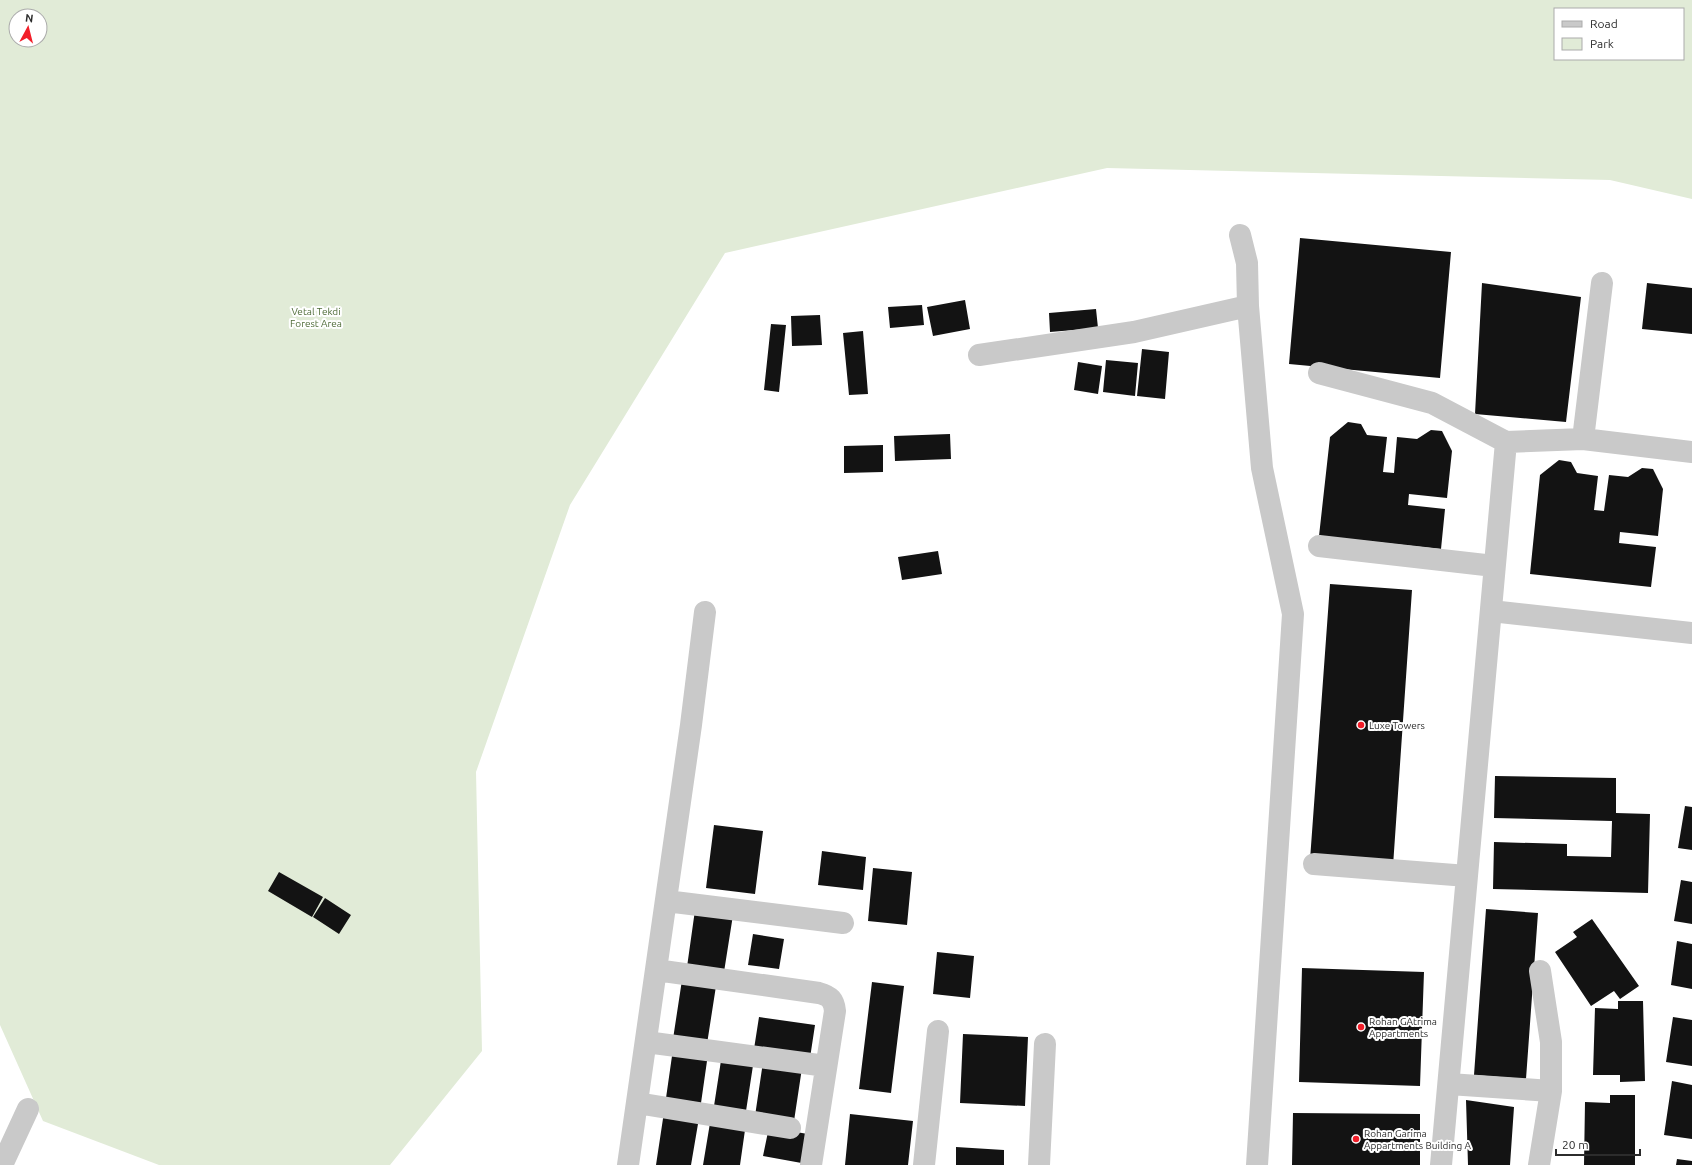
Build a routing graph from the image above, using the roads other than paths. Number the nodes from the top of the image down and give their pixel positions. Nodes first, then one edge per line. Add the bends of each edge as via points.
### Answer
1 (1240, 234) dead end
2 (1602, 283) dead end
3 (1248, 306) junction
4 (979, 355) dead end
5 (1319, 373) dead end
6 (1583, 439) junction
7 (1506, 442) junction
8 (1692, 452) edge
9 (1319, 546) dead end
10 (1494, 566) junction
11 (1491, 611) junction
12 (705, 612) dead end
13 (1692, 633) edge
14 (1314, 864) dead end
15 (1467, 876) junction
16 (666, 901) junction
17 (843, 923) dead end
18 (656, 970) junction
19 (1540, 971) dead end
20 (938, 1031) dead end
21 (646, 1042) junction
22 (1044, 1044) dead end
23 (826, 1066) junction
24 (1448, 1084) junction
25 (1551, 1091) junction
26 (637, 1103) junction
27 (28, 1109) dead end
28 (790, 1128) dead end
29 (2, 1165) edge
30 (629, 1165) edge
31 (811, 1165) edge
32 (924, 1165) edge
33 (1039, 1165) edge
34 (1257, 1165) edge
35 (1441, 1165) edge
36 (1539, 1165) edge

1 - 3 street via 1247,264
2 - 6 street
3 - 4 street via 1134,332
3 - 34 street via 1262,468 1293,614
5 - 7 street via 1432,403
6 - 7 street
6 - 8 street
7 - 10 street
9 - 10 street
10 - 11 street
11 - 13 street
11 - 15 street
12 - 16 street
14 - 15 street
15 - 24 street
16 - 17 street
16 - 18 street
18 - 21 street
18 - 23 street via 819,993 830,998 834,1003 834,1011
19 - 25 street via 1550,1042
20 - 32 street
21 - 23 street
21 - 26 street
22 - 33 street
23 - 31 street
24 - 25 street
24 - 35 street
25 - 36 street
26 - 28 street
26 - 30 street
27 - 29 street

